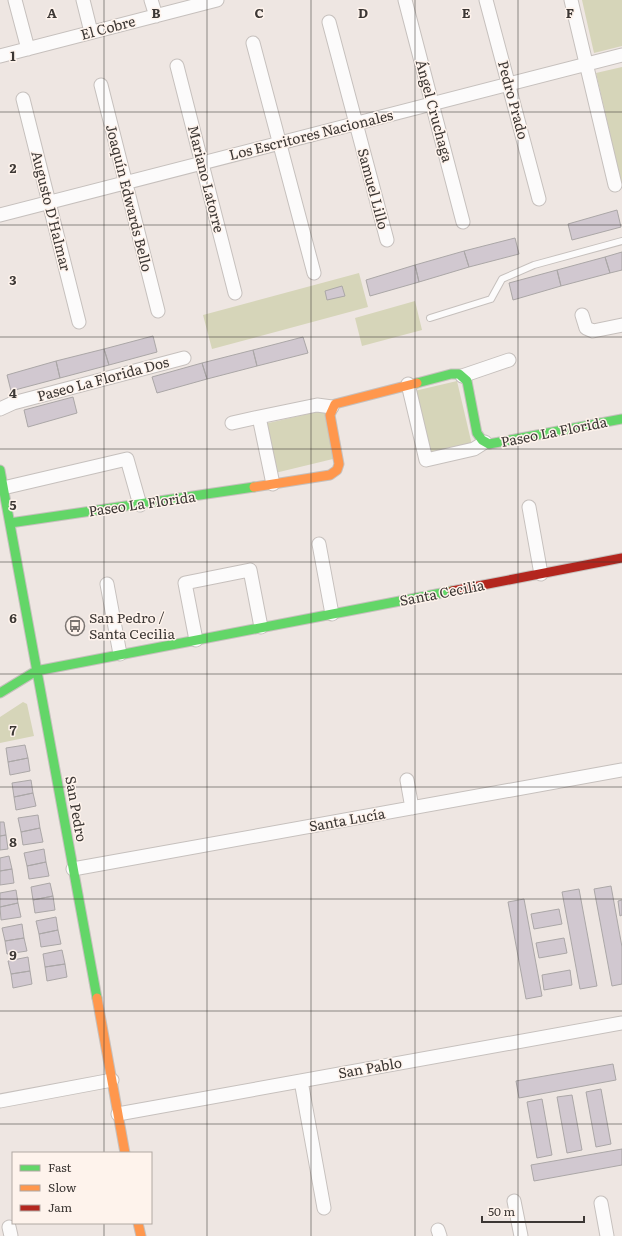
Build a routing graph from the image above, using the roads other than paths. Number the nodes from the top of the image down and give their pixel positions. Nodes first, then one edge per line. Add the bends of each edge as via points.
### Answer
1 (15, 0) edge
2 (83, 0) edge
3 (152, 0) edge
4 (217, 0) edge
5 (406, 0) edge
6 (486, 0) edge
7 (571, 0) edge
8 (156, 16) junction
9 (329, 22) dead end
10 (91, 32) junction
11 (253, 43) dead end
12 (28, 49) junction
13 (622, 54) edge
14 (0, 56) edge
15 (587, 64) junction
16 (177, 66) dead end
17 (508, 84) junction
18 (101, 85) dead end
19 (24, 99) dead end
20 (432, 103) junction
21 (356, 123) junction
22 (280, 142) junction
23 (202, 163) junction
24 (125, 182) junction
25 (615, 184) dead end
26 (539, 199) dead end
27 (49, 202) junction
28 (0, 215) edge
29 (463, 222) dead end
30 (387, 240) dead end
31 (622, 241) edge
32 (314, 273) dead end
33 (235, 293) dead end
34 (158, 311) dead end
35 (582, 315) dead end
36 (430, 318) dead end
37 (79, 322) dead end
38 (622, 325) edge
39 (184, 358) dead end
40 (509, 360) dead end
41 (462, 376) junction
42 (408, 384) junction
43 (332, 407) junction
44 (0, 409) edge
45 (259, 417) junction
46 (622, 418) edge
47 (232, 423) dead end
48 (486, 442) junction
49 (0, 470) edge
50 (274, 484) junction
51 (3, 488) junction
52 (140, 505) junction
53 (529, 507) dead end
54 (7, 531) edge
55 (319, 544) dead end
56 (622, 558) edge
57 (541, 574) junction
58 (107, 584) dead end
59 (332, 614) junction
60 (261, 627) junction
61 (196, 640) junction
62 (120, 654) junction
63 (36, 671) junction
64 (0, 693) edge
65 (622, 770) edge
66 (407, 780) dead end
67 (412, 808) junction
68 (73, 869) junction
69 (622, 1023) edge
70 (112, 1080) junction
71 (301, 1081) junction
72 (0, 1101) edge
73 (118, 1114) junction
74 (125, 1152) edge
75 (514, 1200) dead end
76 (601, 1203) dead end
77 (324, 1208) dead end
78 (138, 1224) edge
79 (141, 1236) edge
80 (521, 1236) edge
81 (608, 1236) edge

1 - 12 street
2 - 10 street
3 - 8 street
4 - 8 street, El Cobre
5 - 20 street, Ángel Cruchaga
6 - 17 street, Pedro Prado
7 - 15 street
8 - 10 street, El Cobre
9 - 21 street, Samuel Lillo
10 - 12 street, El Cobre
11 - 22 street
12 - 14 street, El Cobre
13 - 15 street, Los Escritores Nacionales
15 - 17 street, Los Escritores Nacionales
15 - 25 street
16 - 23 street, Mariano Latorre
17 - 20 street, Los Escritores Nacionales
17 - 26 street, Pedro Prado
18 - 24 street, Joaquín Edwards Bello
19 - 27 street, Augusto D'Halmar
20 - 21 street, Los Escritores Nacionales
20 - 29 street, Ángel Cruchaga
21 - 22 street, Los Escritores Nacionales
21 - 30 street, Samuel Lillo
22 - 23 street, Los Escritores Nacionales
22 - 32 street
23 - 24 street, Los Escritores Nacionales
23 - 33 street, Mariano Latorre
24 - 27 street, Los Escritores Nacionales
24 - 34 street, Joaquín Edwards Bello
27 - 28 street, Los Escritores Nacionales
27 - 37 street, Augusto D'Halmar
31 - 36 lane via 534,265 502,278 491,299
35 - 38 street via 586,328 593,332
39 - 44 street, Paseo La Florida Dos via 13,403
40 - 41 street
41 - 42 street via 451,374
41 - 48 street, Paseo La Florida via 469,385 478,433
42 - 43 street via 338,402
42 - 48 street, Paseo La Florida via 426,460 474,449
43 - 45 street via 318,405
43 - 50 street, Paseo La Florida via 330,415 339,461 337,470 330,475
45 - 47 street
45 - 50 street
46 - 48 street, Paseo La Florida via 497,443
49 - 51 street, San Pedro
50 - 52 street, Paseo La Florida
51 - 52 street via 127,459
51 - 54 street, San Pedro
52 - 54 street, Paseo La Florida
53 - 57 street
54 - 63 street, San Pedro
55 - 59 street
56 - 57 street, Santa Cecilia
57 - 59 street, Santa Cecilia
58 - 62 street
59 - 60 street, Santa Cecilia
60 - 61 street, Santa Cecilia
60 - 61 street via 250,570 185,583
61 - 62 street, Santa Cecilia
62 - 63 street, Santa Cecilia
63 - 64 street, Santa Cecilia
63 - 68 street, San Pedro
65 - 67 street, Santa Lucía
66 - 67 street
67 - 68 street, Santa Lucía
68 - 70 street, San Pedro
69 - 71 street, San Pablo
70 - 72 street
70 - 73 street, San Pedro
71 - 73 street, San Pablo
71 - 77 street
73 - 74 street, San Pedro
75 - 80 street
76 - 81 street
78 - 79 street

